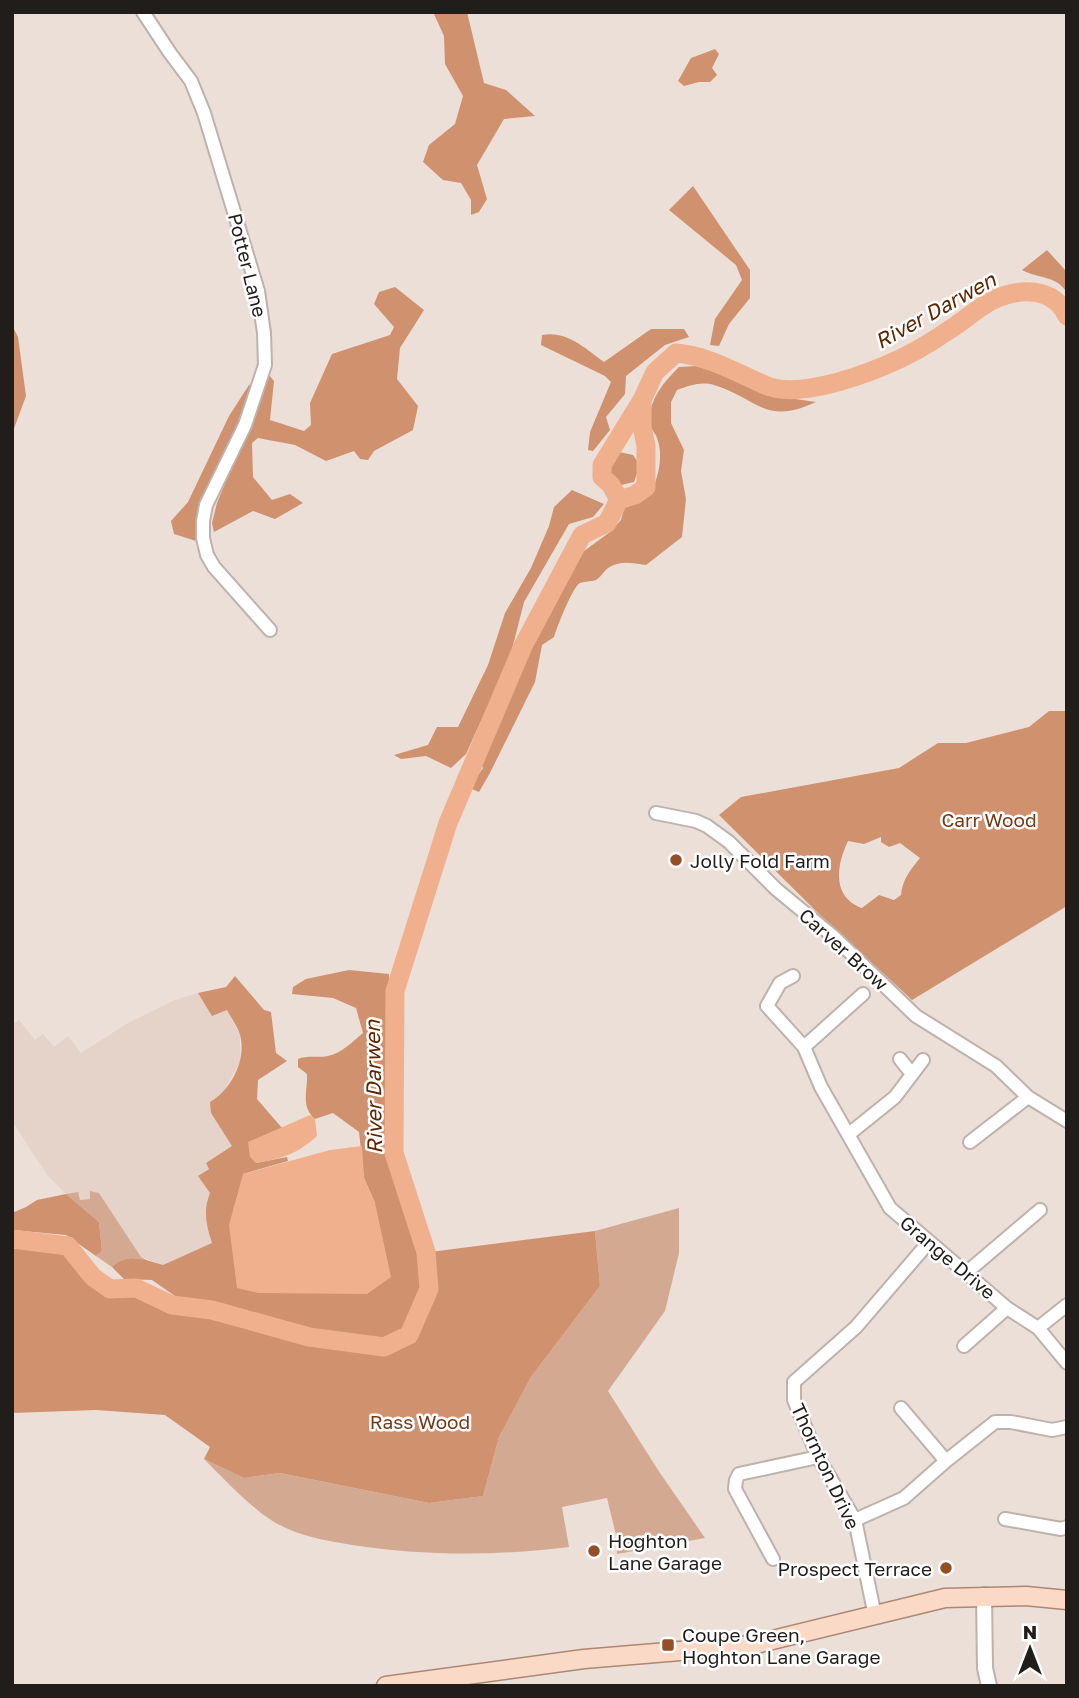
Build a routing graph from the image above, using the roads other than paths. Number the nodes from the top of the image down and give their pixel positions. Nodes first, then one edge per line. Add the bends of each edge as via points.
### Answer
1 (143, 12) edge
2 (270, 630) dead end
3 (656, 813) dead end
4 (793, 976) dead end
5 (863, 993) dead end
6 (804, 1047) junction
7 (900, 1059) dead end
8 (923, 1060) dead end
9 (912, 1074) junction
10 (1028, 1097) junction
11 (1067, 1121) edge
12 (849, 1134) junction
13 (970, 1142) dead end
14 (1040, 1210) dead end
15 (929, 1242) junction
16 (967, 1272) junction
17 (1067, 1305) edge
18 (1007, 1308) junction
19 (1038, 1328) junction
20 (964, 1346) dead end
21 (1067, 1363) edge
22 (901, 1408) dead end
23 (1067, 1427) edge
24 (818, 1457) junction
25 (946, 1461) junction
26 (1005, 1519) dead end
27 (855, 1520) junction
28 (1067, 1527) edge
29 (773, 1559) dead end
30 (984, 1595) junction
31 (1067, 1600) edge
32 (876, 1616) junction
33 (386, 1686) edge
34 (989, 1686) edge

1 - 2 street, Potter Lane via 191,82 258,291 265,365 245,425 206,505 203,538 214,568
3 - 10 street, Carver Brow via 696,821 729,842 916,1016 996,1066
4 - 6 street, Grange Drive via 780,983 767,1006
5 - 6 street
6 - 12 street, Grange Drive
7 - 9 street
8 - 9 street
9 - 12 street via 895,1097
10 - 11 street, Carver Brow
10 - 13 street
12 - 15 street, Grange Drive via 890,1208
14 - 16 street
15 - 16 street, Grange Drive
15 - 24 street, Thornton Drive via 856,1327 794,1382 794,1400
16 - 18 street, Grange Drive
17 - 19 street
18 - 19 street, Grange Drive
18 - 20 street
19 - 21 street, Grange Drive
22 - 25 street
23 - 25 street via 1052,1430 995,1422
24 - 27 street, Thornton Drive
24 - 29 street via 740,1474 736,1480 735,1489
25 - 27 street via 904,1499
26 - 28 street
27 - 32 street, Thornton Drive
30 - 31 main road
30 - 32 main road via 944,1598
30 - 34 street
32 - 33 main road via 752,1644 584,1658

